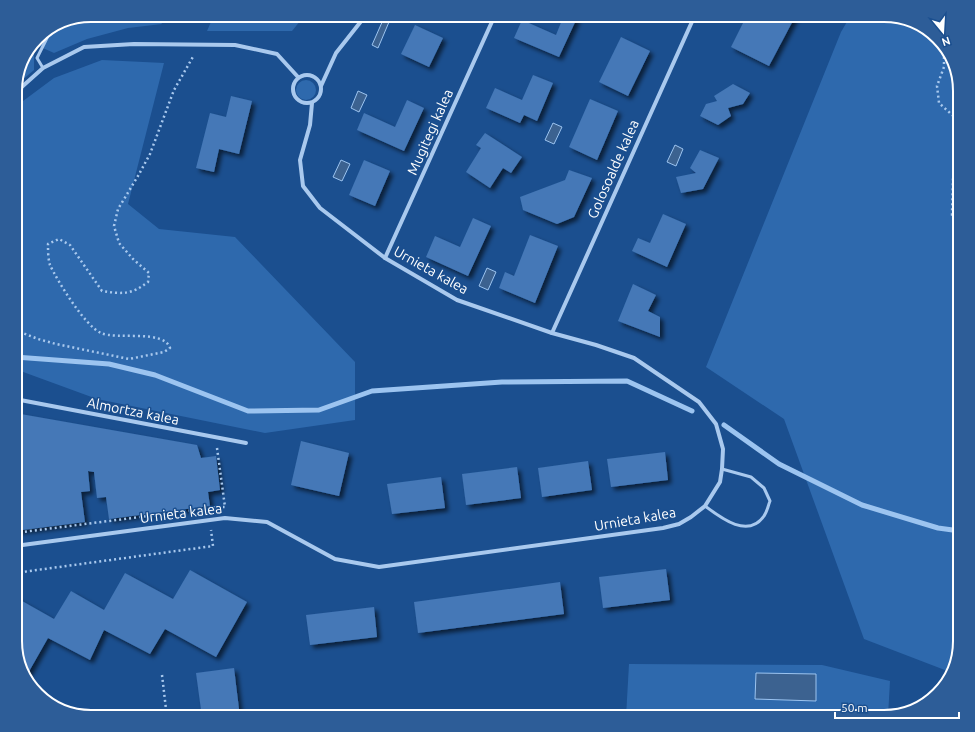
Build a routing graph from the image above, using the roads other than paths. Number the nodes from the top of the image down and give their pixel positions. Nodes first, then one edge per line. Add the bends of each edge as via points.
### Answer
1 (360, 22) edge
2 (492, 22) edge
3 (692, 22) edge
4 (47, 37) edge
5 (43, 68) junction
6 (298, 77) junction
7 (321, 86) junction
8 (22, 87) edge
9 (312, 103) junction
10 (385, 258) junction
11 (552, 333) junction
12 (22, 400) edge
13 (246, 443) dead end
14 (722, 468) junction
15 (705, 506) junction
16 (22, 545) edge

1 - 7 street via 336,53
2 - 10 street, Mugitegi kalea
3 - 11 street, Golosoalde kalea
4 - 5 lane via 37,58
5 - 6 street via 84,47 134,44 235,45 277,54
5 - 8 street
6 - 7 street via 308,74 319,81
6 - 9 street via 292,85 293,95 300,102
7 - 9 street via 321,93
9 - 10 street, Urnieta kalea via 310,125 300,160 303,186 320,208
10 - 11 street, Urnieta kalea via 457,300
11 - 14 street, Urnieta kalea via 634,358 699,402 716,424 723,449
12 - 13 street, Almortza kalea
14 - 15 street, Urnieta kalea via 720,482
14 - 15 lane via 751,477 764,488 770,501 765,515 758,523 747,527 732,524
15 - 16 street, Urnieta kalea via 685,521 663,528 379,567 336,559 267,522 225,518

